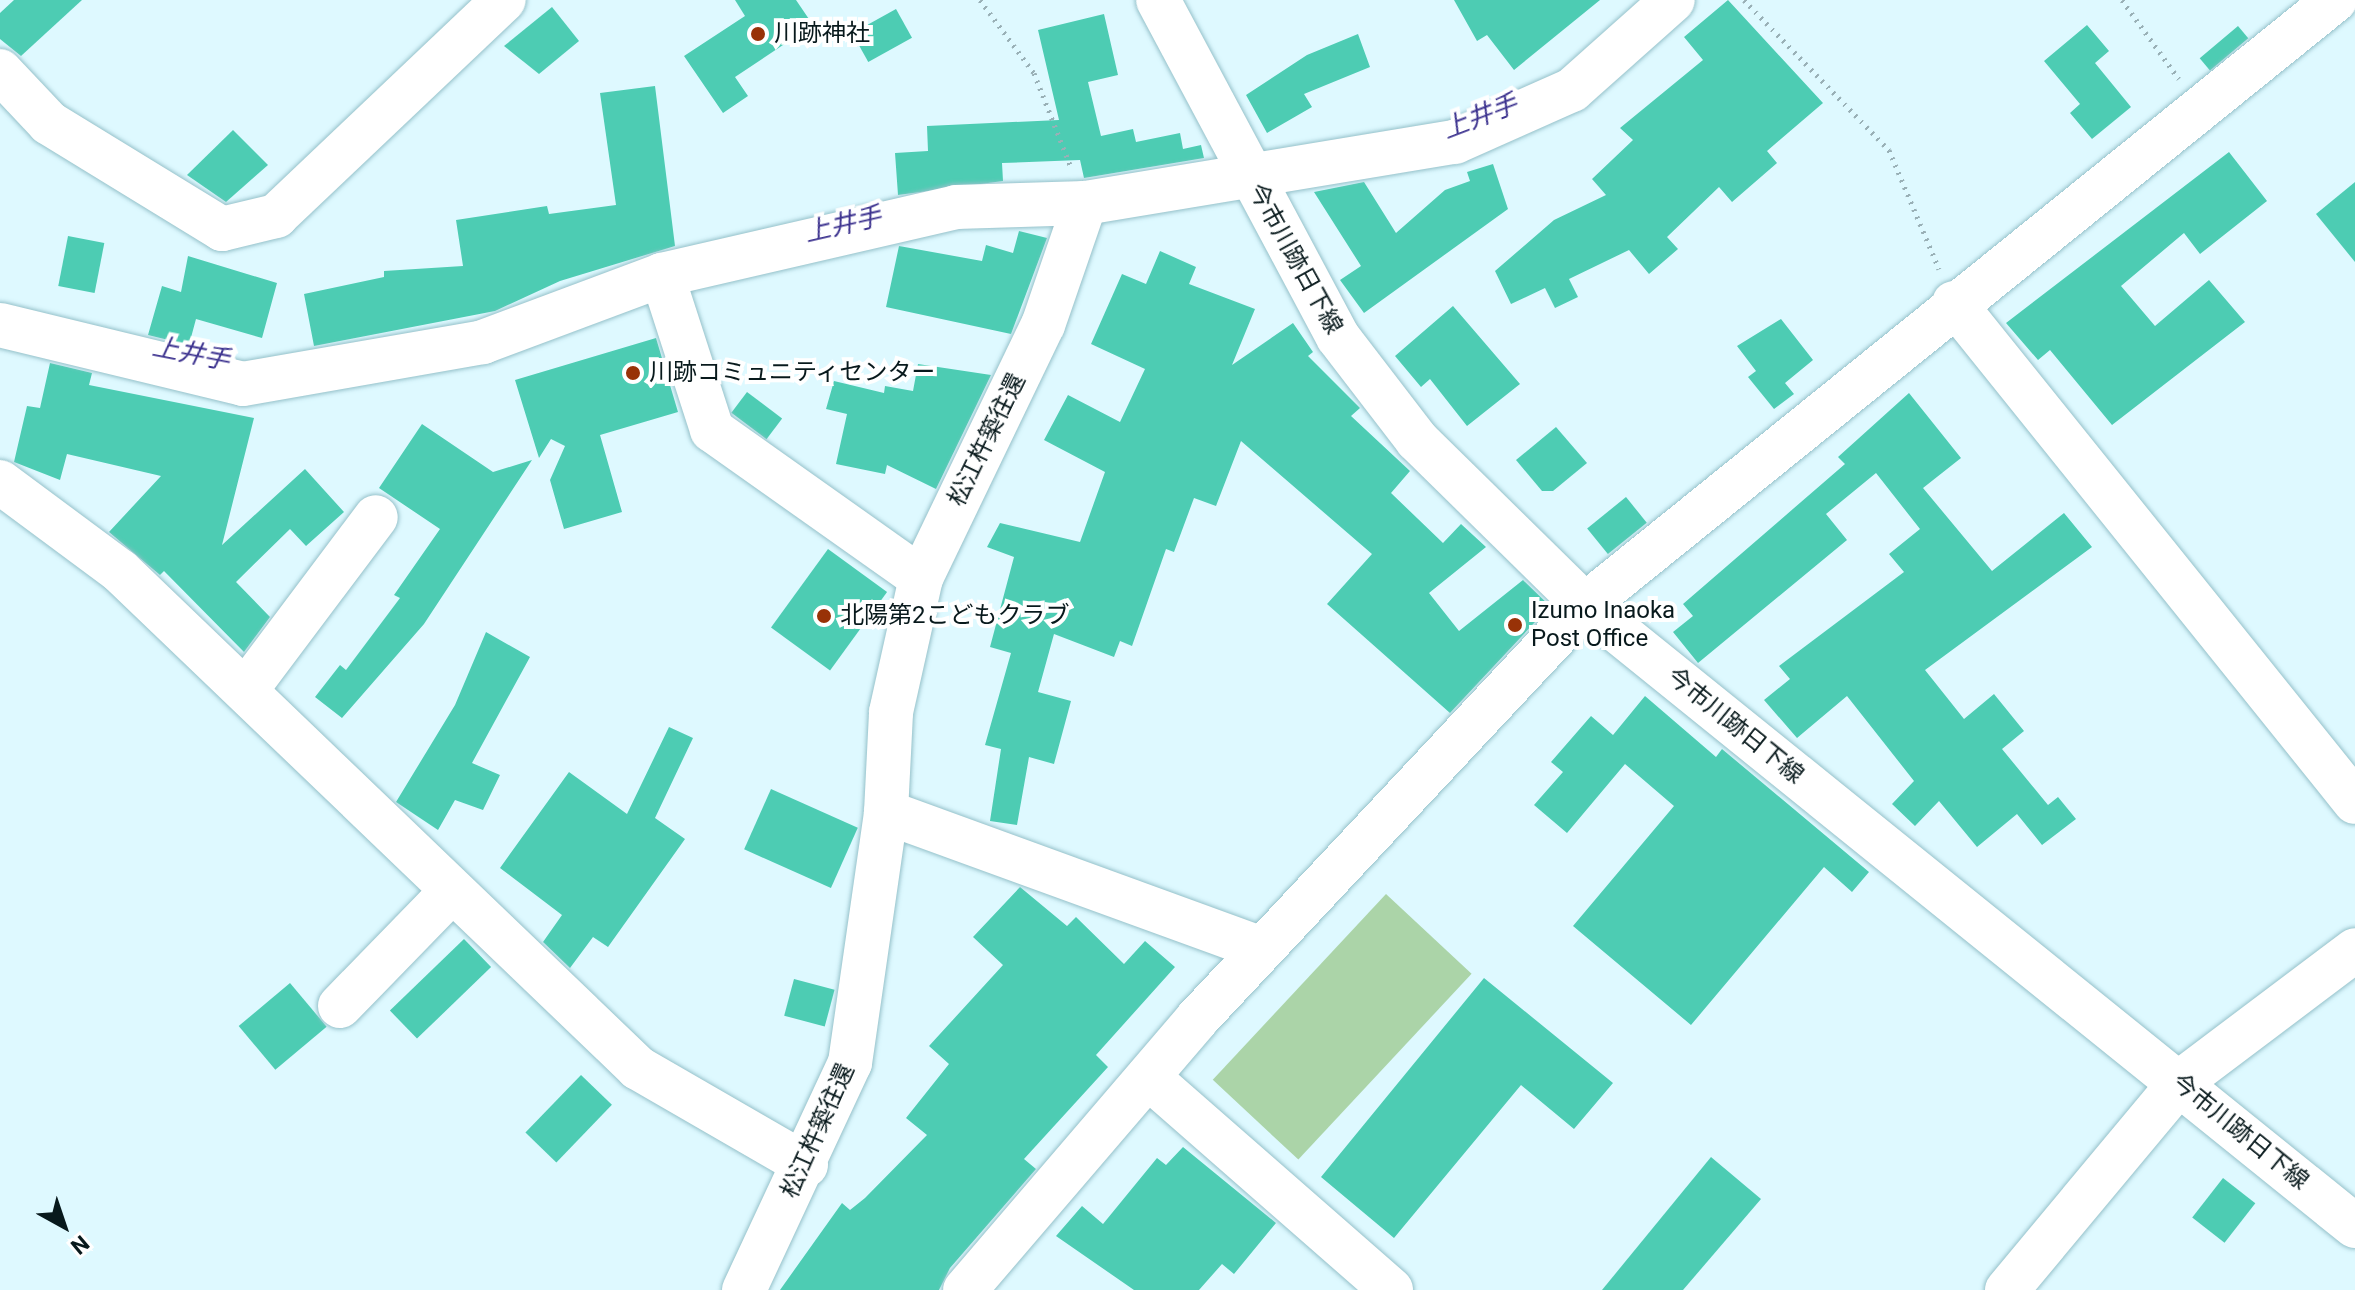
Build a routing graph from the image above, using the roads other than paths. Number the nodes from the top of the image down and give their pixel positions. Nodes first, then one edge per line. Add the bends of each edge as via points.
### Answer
1 (504, 0) edge
2 (1158, 0) edge
3 (1673, 0) edge
4 (2335, 0) edge
5 (0, 71) edge
6 (1249, 178) junction
7 (1085, 203) junction
8 (662, 275) junction
9 (1954, 303) junction
10 (0, 325) edge
11 (0, 482) edge
12 (376, 517) dead end
13 (921, 578) junction
14 (1585, 605) junction
15 (246, 690) junction
16 (2355, 802) edge
17 (886, 812) junction
18 (450, 893) junction
19 (1262, 949) junction
20 (2355, 950) edge
21 (340, 1006) dead end
22 (1148, 1077) junction
23 (2180, 1082) junction
24 (806, 1165) junction
25 (2355, 1226) edge
26 (744, 1290) edge
27 (965, 1290) edge
28 (1391, 1290) edge
29 (2007, 1290) edge

1 - 5 street via 276,216 222,229 49,123
2 - 6 street, 今市川跡日下線
3 - 6 street via 1572,90 1455,142
4 - 9 street
6 - 7 street
6 - 14 street, 今市川跡日下線 via 1338,337 1417,440
7 - 8 street via 956,207
7 - 13 street, 松江杵築往還 via 1043,325
8 - 10 street via 483,342 243,384
8 - 13 street via 712,430
9 - 14 street
9 - 16 street
11 - 15 street via 120,571
12 - 15 street
13 - 17 street, 松江杵築往還 via 891,712
14 - 19 street
14 - 23 street, 今市川跡日下線
15 - 18 street
17 - 19 street
17 - 24 street, 松江杵築往還 via 850,1063
18 - 21 street
18 - 24 street via 638,1068
19 - 22 street
20 - 23 street
22 - 27 street
22 - 28 street
23 - 25 street, 今市川跡日下線
23 - 29 street
24 - 26 street, 松江杵築往還

